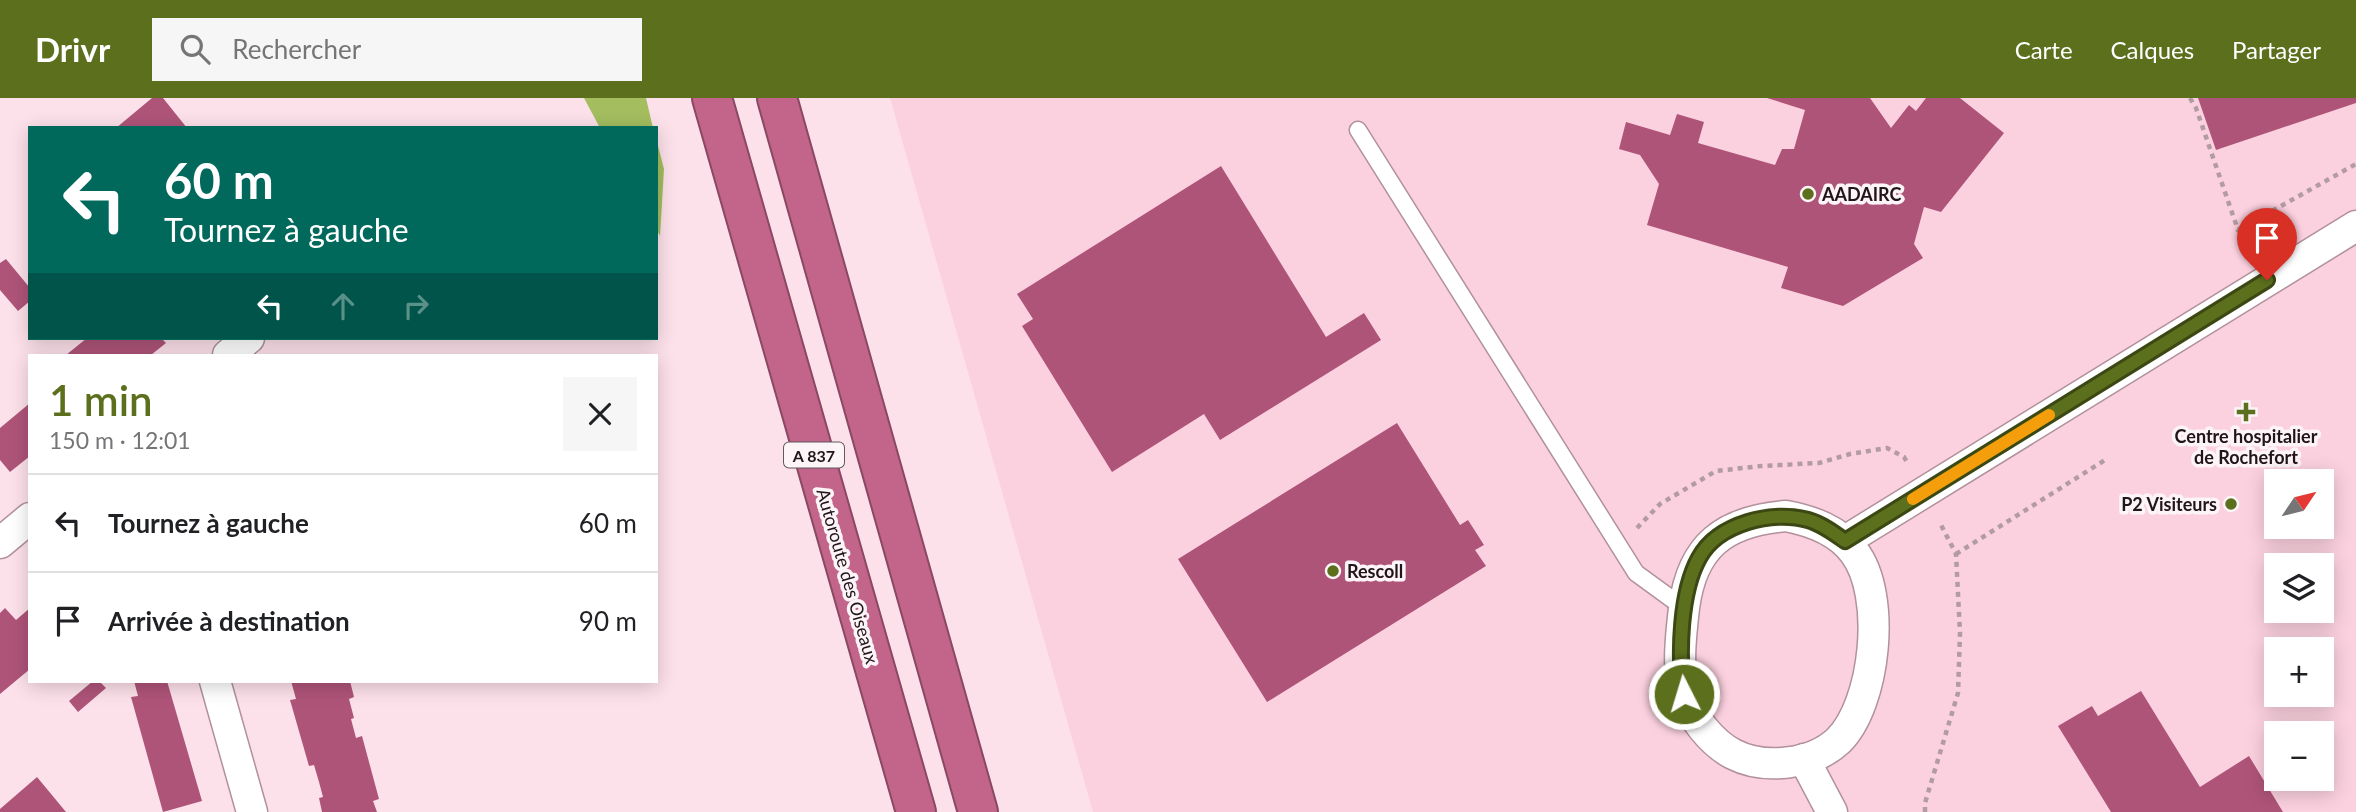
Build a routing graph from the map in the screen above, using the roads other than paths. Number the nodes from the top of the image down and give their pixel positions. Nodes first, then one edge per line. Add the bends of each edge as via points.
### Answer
1 (712, 98) edge
2 (777, 98) edge
3 (1358, 130) dead end
4 (2356, 226) edge
5 (247, 340) edge
6 (229, 354) edge
7 (28, 520) edge
8 (1845, 541) junction
9 (0, 543) edge
10 (1684, 608) junction
11 (216, 683) edge
12 (1804, 759) junction
13 (252, 812) edge
14 (916, 812) edge
15 (978, 812) edge
16 (1832, 812) edge

1 - 14 highway, Autoroute des Oiseaux / A 837
2 - 15 highway
3 - 10 lane via 1636,573
4 - 8 street
5 - 6 street
7 - 9 street
8 - 10 street via 1811,520 1786,516 1742,524 1714,540 1700,555
8 - 12 street via 1863,565 1872,590 1869,668 1859,709 1838,741
10 - 12 street via 1684,694 1703,728 1733,754 1769,763
11 - 13 street
12 - 16 street

